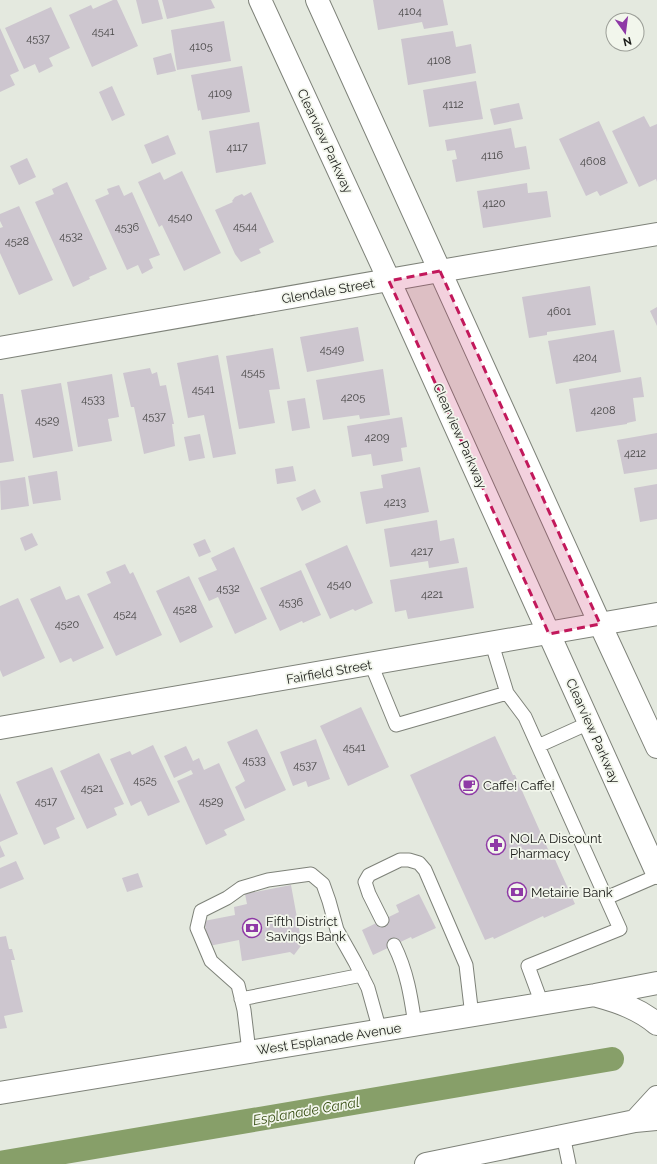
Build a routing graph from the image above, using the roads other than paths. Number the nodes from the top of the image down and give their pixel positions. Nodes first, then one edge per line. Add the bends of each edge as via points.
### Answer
1 (260, 0) edge
2 (317, 0) edge
3 (657, 234) edge
4 (440, 271) junction
5 (389, 281) junction
6 (0, 348) edge
7 (657, 614) edge
8 (600, 624) junction
9 (549, 634) junction
10 (492, 644) junction
11 (371, 664) junction
12 (506, 693) junction
13 (589, 723) junction
14 (0, 728) edge
15 (538, 746) junction
16 (657, 747) edge
17 (657, 873) edge
18 (657, 876) edge
19 (606, 898) junction
20 (382, 920) dead end
21 (394, 945) dead end
22 (362, 975) junction
23 (657, 983) edge
24 (595, 995) junction
25 (241, 999) junction
26 (542, 1004) junction
27 (472, 1016) junction
28 (657, 1024) edge
29 (415, 1025) junction
30 (380, 1031) junction
31 (250, 1052) junction
32 (0, 1093) edge
33 (657, 1097) edge
34 (657, 1119) edge
35 (634, 1121) junction
36 (563, 1135) junction
37 (480, 1158) edge
38 (426, 1164) edge
39 (569, 1164) edge

1 - 5 main road, Clearview Parkway
2 - 4 main road
3 - 4 main road, Glendale Street
4 - 5 main road, Glendale Street
4 - 8 main road
5 - 6 main road, Glendale Street
5 - 9 main road, Clearview Parkway
7 - 8 main road, Fairfield Street
8 - 9 main road, Fairfield Street
8 - 16 main road
9 - 10 main road, Fairfield Street
9 - 13 main road, Clearview Parkway
10 - 11 main road, Fairfield Street
10 - 12 lane
11 - 12 lane via 396,725
11 - 14 main road, Fairfield Street
12 - 15 lane via 525,717
13 - 15 lane
13 - 17 main road, Clearview Parkway
15 - 19 lane
18 - 19 lane
19 - 26 lane via 620,930 528,966
20 - 27 lane via 365,882 369,875 400,860 419,863 425,870 466,965
21 - 29 lane via 407,977
22 - 25 lane
22 - 25 lane via 337,930 323,884 311,874 268,880 241,888 201,911 197,928 211,961 238,985
22 - 30 lane
23 - 24 main road, West Esplanade Avenue
24 - 26 main road, West Esplanade Avenue
24 - 28 main road via 622,1003 647,1015
25 - 31 lane
26 - 27 main road, West Esplanade Avenue
27 - 29 main road, West Esplanade Avenue
29 - 30 main road, West Esplanade Avenue
30 - 31 main road, West Esplanade Avenue
31 - 32 main road, West Esplanade Avenue
33 - 35 main road
34 - 35 main road
35 - 36 main road
36 - 37 main road
36 - 39 lane
37 - 38 main road

